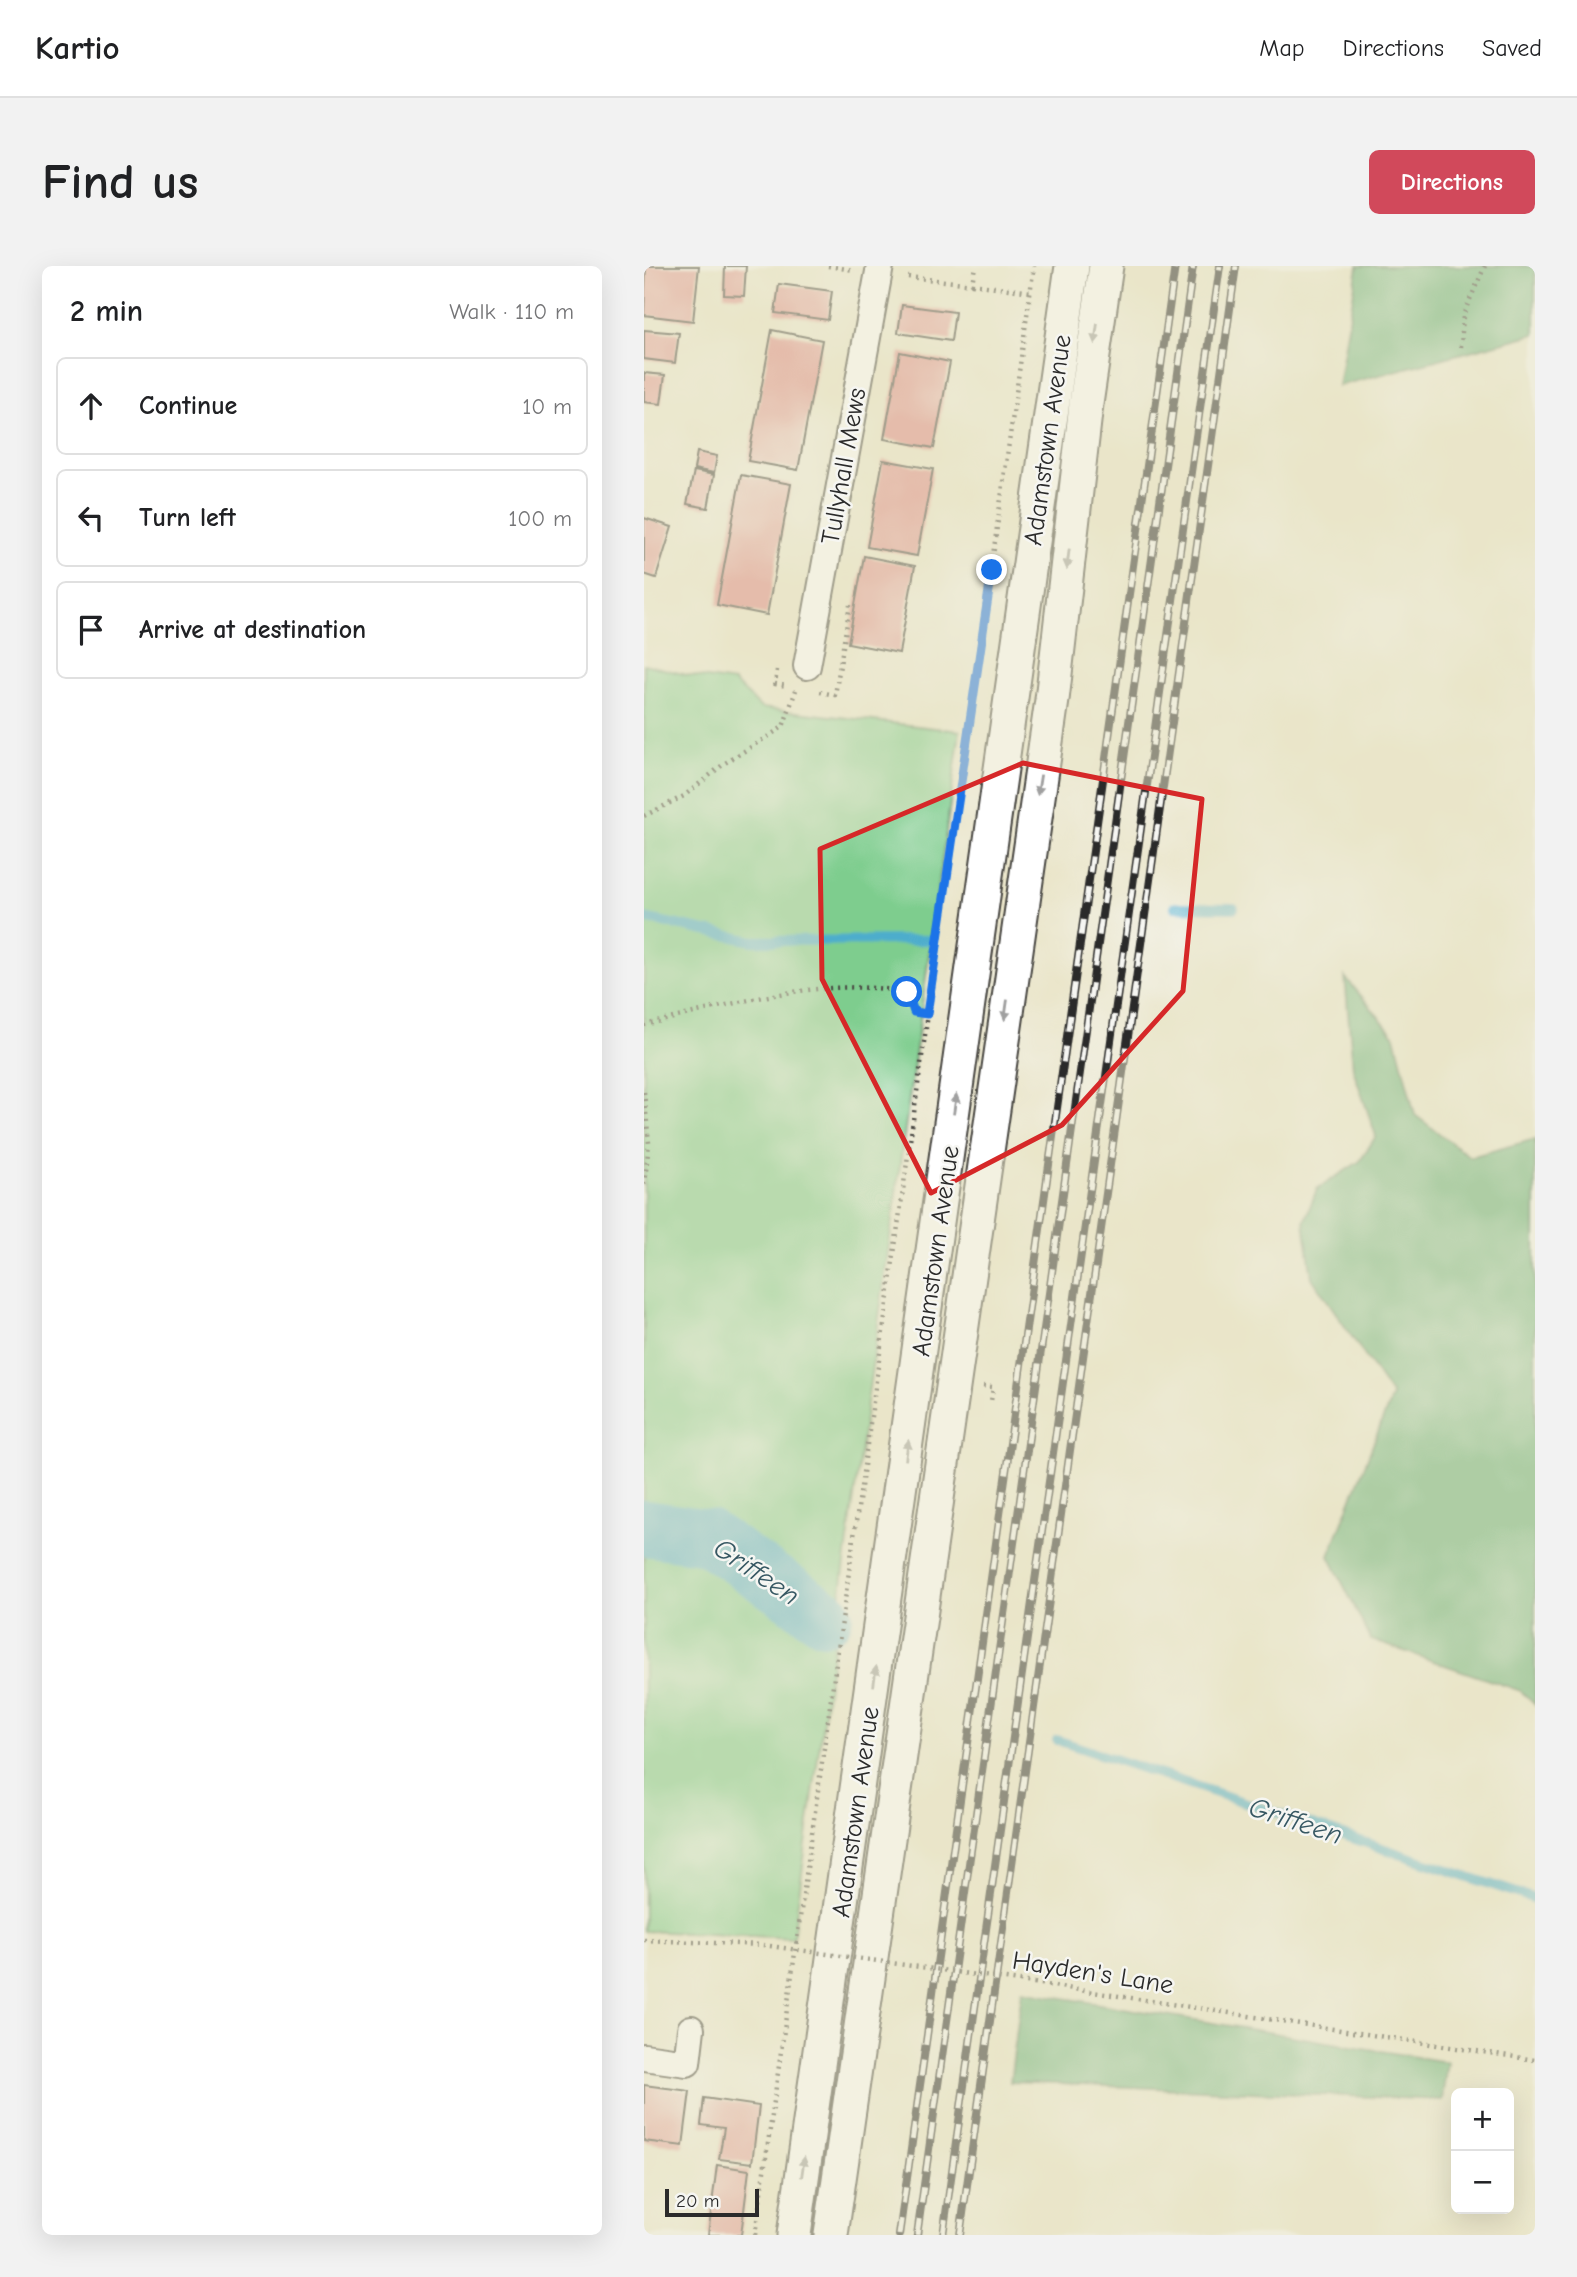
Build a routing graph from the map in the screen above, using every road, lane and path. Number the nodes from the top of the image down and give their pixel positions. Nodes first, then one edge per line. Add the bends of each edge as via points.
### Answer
1 (880, 266) edge
2 (1034, 266) edge
3 (1072, 266) edge
4 (1106, 266) edge
5 (1485, 266) edge
6 (972, 284) dead end
7 (1031, 292) junction
8 (1461, 347) dead end
9 (802, 677) joint
10 (644, 816) edge
11 (927, 1014) junction
12 (644, 1025) edge
13 (644, 1092) edge
14 (644, 1189) edge
15 (989, 1387) dead end
16 (994, 1402) dead end
17 (644, 1940) edge
18 (691, 2029) dead end
19 (644, 2057) edge
20 (1535, 2060) edge
21 (755, 2235) edge
22 (794, 2235) edge
23 (831, 2235) edge

1 - 9 street, Tullyhall Mews
2 - 7 path
22 -> 3 street, Adamstown Avenue
4 -> 23 street, Adamstown Avenue via 1052,700
5 - 8 path via 1463,315
6 - 7 path
7 - 11 path
9 - 10 path via 783,727 725,763 684,796
11 - 12 path via 914,1012 907,992 880,987 821,988 771,994
11 - 21 path
13 - 14 path via 649,1143
15 - 16 path via 993,1387
17 - 20 path, Hayden's Lane, bridge via 763,1944
18 - 19 street via 687,2063

